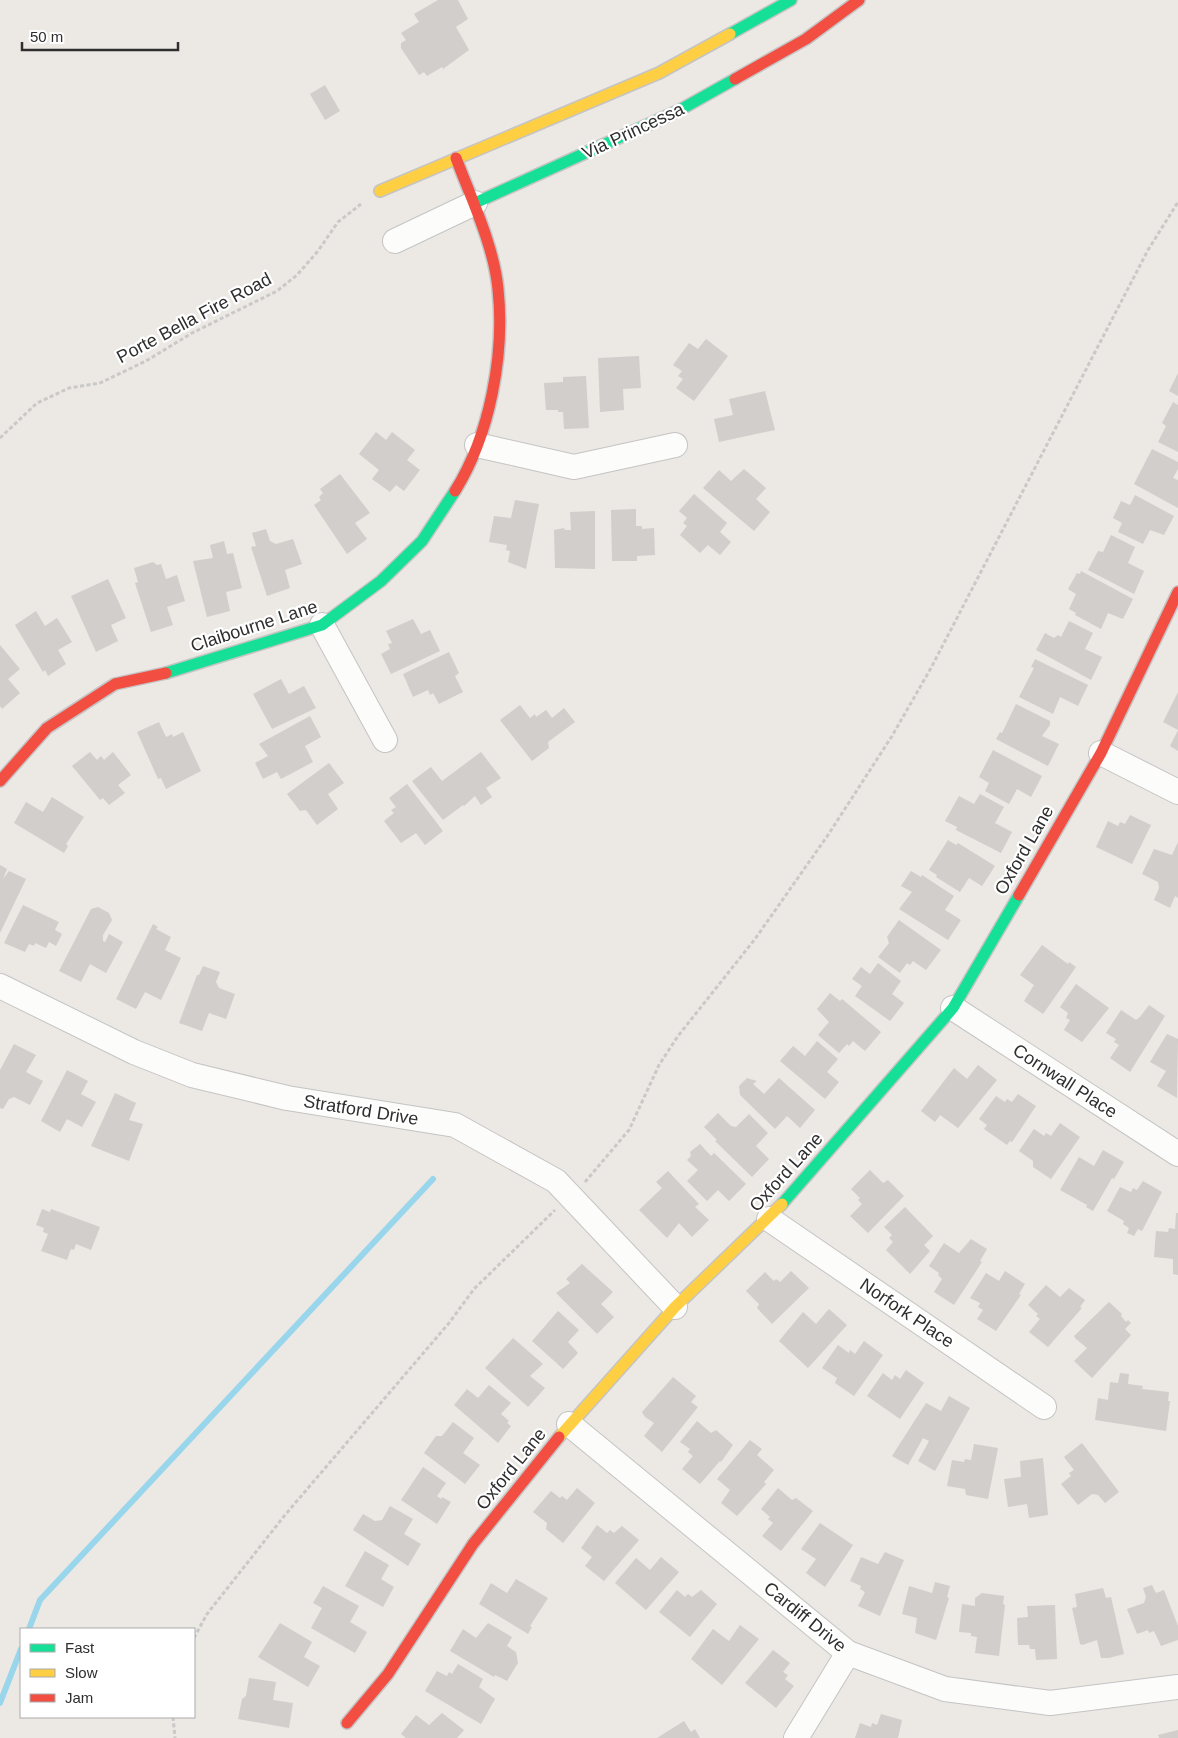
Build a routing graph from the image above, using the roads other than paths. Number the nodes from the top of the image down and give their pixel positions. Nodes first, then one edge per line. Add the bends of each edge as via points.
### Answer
1 (791, 0) edge
2 (859, 0) edge
3 (456, 158) junction
4 (380, 190) road end
5 (474, 204) junction
6 (395, 241) dead end
7 (477, 445) junction
8 (675, 445) dead end
9 (1178, 592) edge
10 (322, 625) junction
11 (385, 740) dead end
12 (1101, 753) junction
13 (0, 781) edge
14 (1178, 792) edge
15 (0, 986) edge
16 (953, 1008) junction
17 (1178, 1154) edge
18 (769, 1218) junction
19 (675, 1307) junction
20 (1044, 1407) dead end
21 (569, 1424) junction
22 (848, 1653) junction
23 (1178, 1688) edge
24 (347, 1722) dead end
25 (796, 1738) edge

1 - 3 street via 659,73
2 - 5 street, Via Princessa via 806,39 678,111
3 - 4 street
3 - 5 street, Claibourne Lane
5 - 6 street, Via Princessa
5 - 7 street, Claibourne Lane via 498,288 498,354 490,406
7 - 8 street via 574,467
7 - 10 street, Claibourne Lane via 456,488 422,541 381,582
9 - 12 street, Oxford Lane
10 - 11 street
10 - 13 street, Claibourne Lane via 166,673 116,684 47,728
12 - 14 street
12 - 16 street, Oxford Lane
15 - 19 street, Stratford Drive via 134,1052 192,1075 287,1098 455,1125 556,1181
16 - 17 street, Cornwall Place
16 - 18 street, Oxford Lane
18 - 19 street, Oxford Lane
18 - 20 street, Norfork Place
19 - 21 street, Oxford Lane
21 - 22 street, Cardiff Drive
21 - 24 street, Oxford Lane via 473,1544 388,1674
22 - 23 street, Cardiff Drive via 945,1688 1050,1703
22 - 25 street

